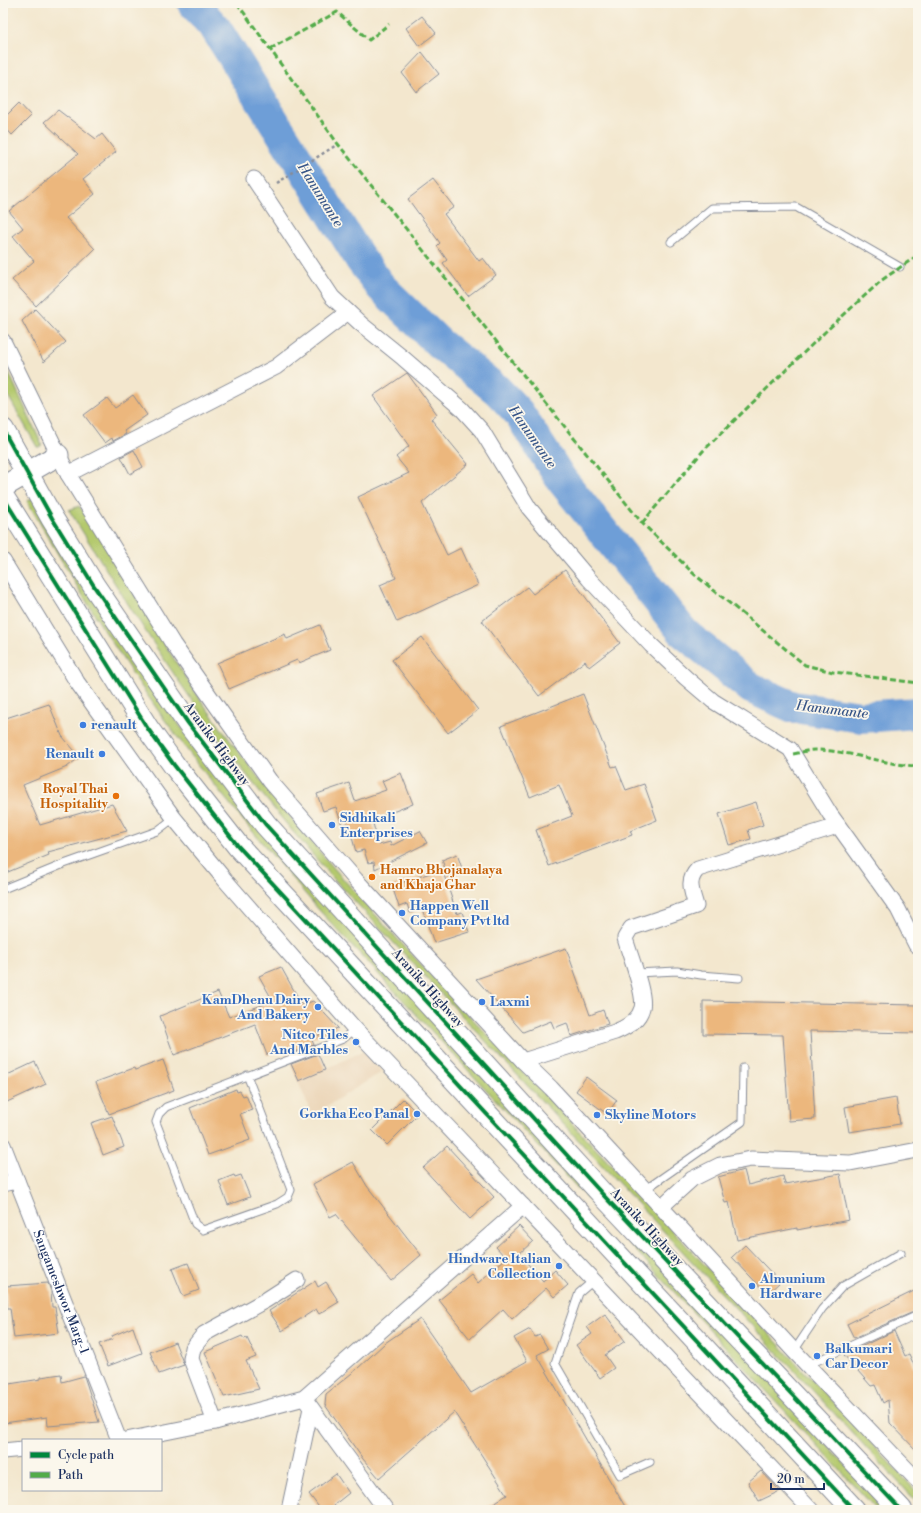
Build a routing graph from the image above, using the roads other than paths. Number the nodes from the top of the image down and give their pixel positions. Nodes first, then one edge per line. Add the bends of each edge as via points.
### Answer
1 (254, 179) dead end
2 (671, 242) dead end
3 (900, 267) dead end
4 (348, 312) junction
5 (3, 340) edge
6 (3, 430) edge
7 (58, 455) junction
8 (27, 474) junction
9 (68, 474) junction
10 (3, 487) edge
11 (3, 497) edge
12 (3, 561) edge
13 (174, 818) junction
14 (837, 824) junction
15 (3, 889) edge
16 (917, 946) edge
17 (636, 974) junction
18 (739, 978) dead end
19 (355, 1029) junction
20 (523, 1061) junction
21 (743, 1068) dead end
22 (247, 1075) junction
23 (3, 1145) edge
24 (918, 1150) edge
25 (10, 1182) edge
26 (646, 1189) junction
27 (523, 1206) junction
28 (662, 1207) junction
29 (901, 1253) dead end
30 (297, 1280) dead end
31 (593, 1281) junction
32 (918, 1315) edge
33 (794, 1351) junction
34 (808, 1365) junction
35 (307, 1403) junction
36 (215, 1422) junction
37 (119, 1439) edge
38 (131, 1439) edge
39 (22, 1449) edge
40 (3, 1451) edge
41 (650, 1462) dead end
42 (918, 1481) edge
43 (289, 1510) edge
44 (386, 1510) edge
45 (811, 1510) edge
46 (854, 1510) edge
47 (902, 1510) edge

1 - 4 street via 322,283
2 - 3 lane via 712,208 796,206
4 - 9 street via 276,367
4 - 14 street via 462,409 494,448 542,526 651,645 713,701 790,749
5 - 7 street
6 - 8 highway, Araniko Highway
7 - 8 main road
7 - 9 street
8 - 10 main road
8 - 47 highway, Araniko Highway via 98,593 188,722 266,825 606,1198
9 - 20 street via 173,644 270,781 356,880
11 - 46 highway via 148,729 238,846
12 - 13 street via 77,682
13 - 15 lane via 157,831
13 - 19 street
14 - 16 street via 898,909
14 - 17 street via 698,869 692,875 689,884 696,906 631,928 625,938
17 - 18 lane via 677,971
17 - 20 street via 643,998 642,1009 627,1026
19 - 22 lane via 343,1039
19 - 27 street
20 - 26 street
21 - 26 lane via 742,1122
22 - 22 lane via 166,1107 156,1122 195,1224 203,1230 277,1204 288,1197 291,1190
23 - 25 street, Sangameshwor Marg-1
24 - 28 street via 850,1163 751,1159 720,1165 692,1178
25 - 37 street, Sangameshwor Marg-1
26 - 28 street
27 - 31 street
27 - 35 street
28 - 33 street
29 - 33 lane via 843,1286 822,1309
30 - 36 street via 204,1334 193,1348 191,1359
31 - 41 lane via 579,1293 555,1363 620,1475
31 - 45 street
32 - 34 lane
33 - 34 street
34 - 42 street
35 - 36 street
35 - 43 street
35 - 44 street
36 - 38 street
39 - 40 street

